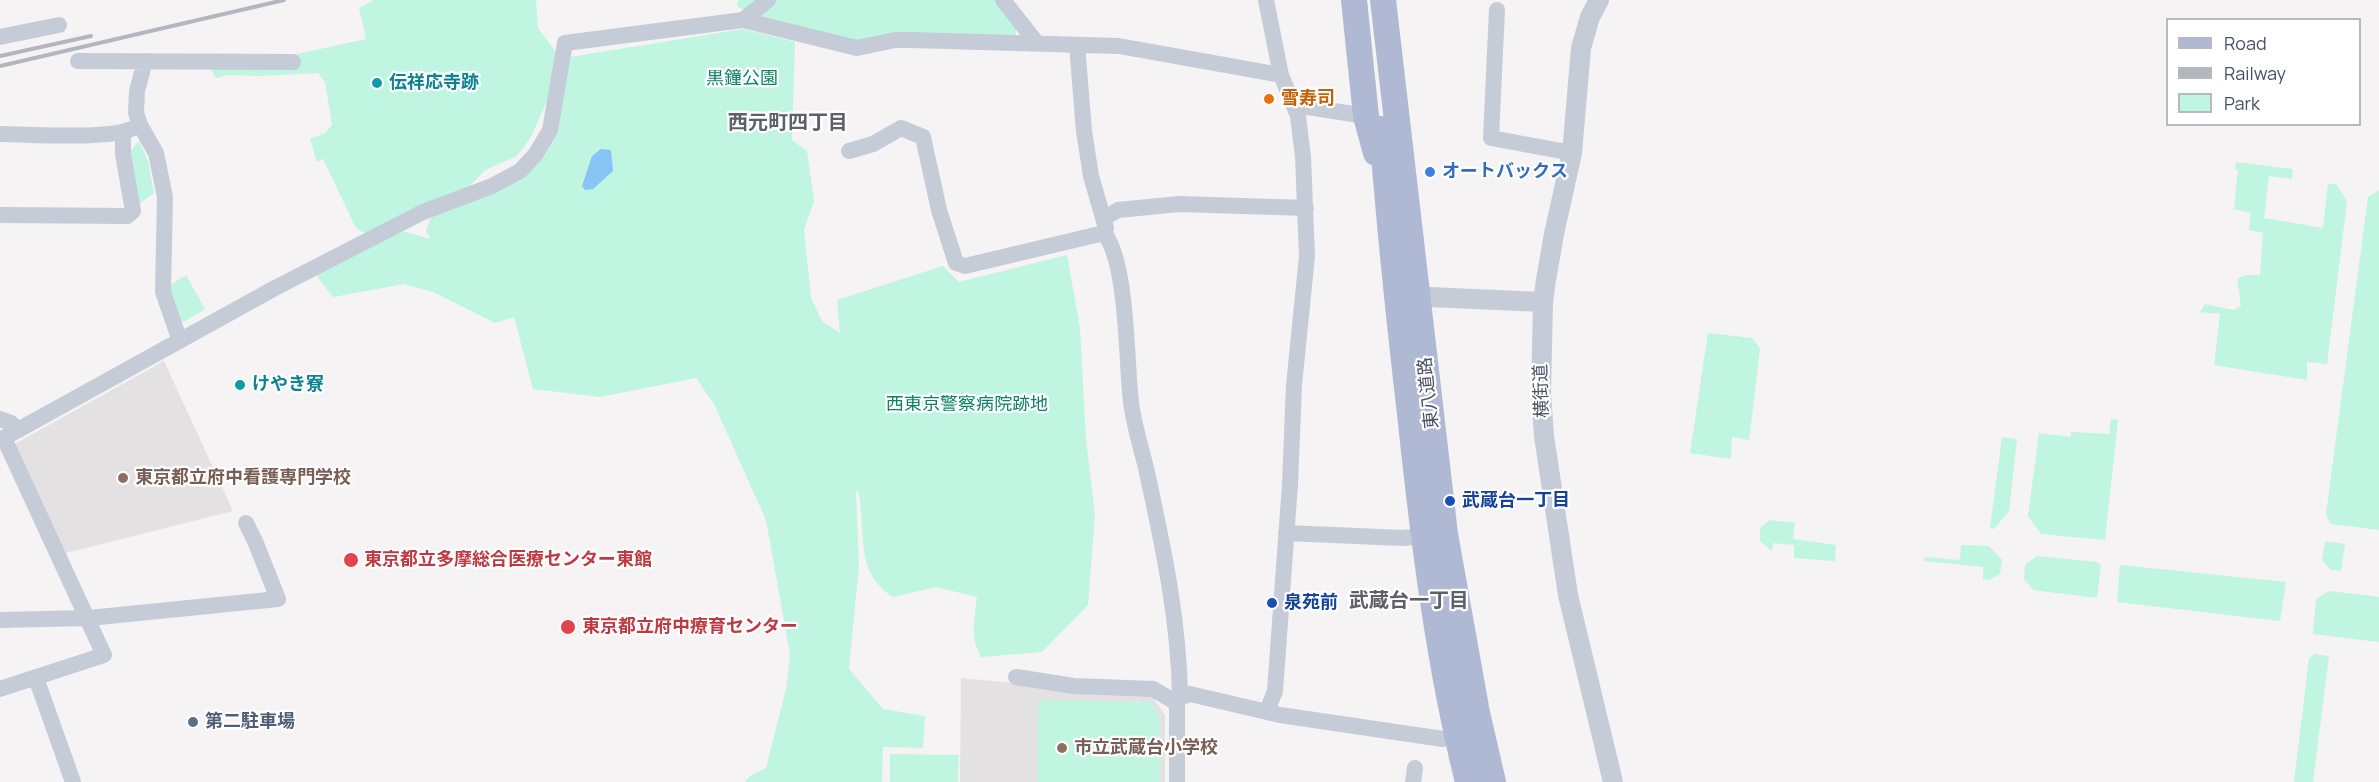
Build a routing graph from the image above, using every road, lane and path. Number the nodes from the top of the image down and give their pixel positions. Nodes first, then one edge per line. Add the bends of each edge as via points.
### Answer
1 (768, 0) edge
2 (1003, 0) edge
3 (1266, 0) edge
4 (1354, 0) edge
5 (1368, 0) edge
6 (1383, 0) edge
7 (1397, 0) edge
8 (1599, 0) edge
9 (1497, 10) dead end
10 (743, 20) junction
11 (58, 25) dead end
12 (0, 37) edge
13 (1036, 42) junction
14 (1077, 45) junction
15 (78, 61) dead end
16 (145, 61) junction
17 (293, 62) dead end
18 (1281, 75) junction
19 (1295, 105) junction
20 (1366, 116) junction
21 (140, 125) junction
22 (123, 133) junction
23 (0, 134) edge
24 (849, 151) dead end
25 (1572, 153) junction
26 (1397, 197) junction
27 (1306, 208) junction
28 (0, 215) edge
29 (1104, 226) junction
30 (1407, 296) junction
31 (1543, 302) junction
32 (180, 341) junction
33 (0, 419) edge
34 (8, 436) edge
35 (246, 523) dead end
36 (1286, 533) junction
37 (1424, 536) junction
38 (1453, 576) junction
39 (89, 618) junction
40 (0, 620) edge
41 (1016, 677) dead end
42 (36, 678) junction
43 (0, 689) edge
44 (1178, 700) junction
45 (1450, 702) junction
46 (1267, 711) junction
47 (1457, 736) junction
48 (1482, 780) edge
49 (73, 782) edge
50 (1177, 782) edge
51 (1613, 782) edge

1 - 10 street
2 - 13 street
3 - 18 street
4 - 20 main road
5 - 26 main road, 東八道路
6 - 26 main road, 東八道路
7 - 26 main road via 1411,125
8 - 25 street, 横街道 via 1581,48
9 - 25 street via 1491,138
10 - 13 street via 857,48 896,40
10 - 32 street via 565,43 550,130 535,155 519,171 423,213
11 - 12 street
13 - 14 street
14 - 18 street via 1119,46
14 - 29 street via 1084,131
15 - 16 street
16 - 17 street
16 - 21 street via 137,91
18 - 19 street
19 - 20 street
19 - 27 street
20 - 26 main road
21 - 22 street
21 - 32 street via 156,153 165,197 163,292
22 - 23 street
22 - 28 street via 133,211 127,216
24 - 29 street via 873,144 901,128 922,137 956,262 965,266
25 - 31 street, 横街道
26 - 30 main road, 東八道路
27 - 29 street via 1179,204 1118,210
27 - 36 street via 1307,256 1294,385
29 - 44 street via 1120,280 1131,404 1176,621
30 - 31 street
30 - 37 main road, 東八道路
30 - 38 main road, 東八道路
31 - 51 street, 横街道 via 1544,436 1563,568
32 - 34 street
33 - 34 street via 11,423
34 - 39 street
35 - 39 street via 278,599
36 - 37 street
36 - 46 street via 1275,691
37 - 45 main road, 東八道路
38 - 45 main road via 1456,644 1465,705 1458,710
38 - 48 main road, 東八道路 via 1477,713
39 - 40 street
39 - 42 street via 104,656
41 - 44 street via 1074,686 1153,689
42 - 43 street
42 - 49 street
44 - 46 street via 1190,694
44 - 50 street
45 - 47 main road, 東八道路
46 - 47 street via 1443,739
47 - 48 main road, 東八道路

